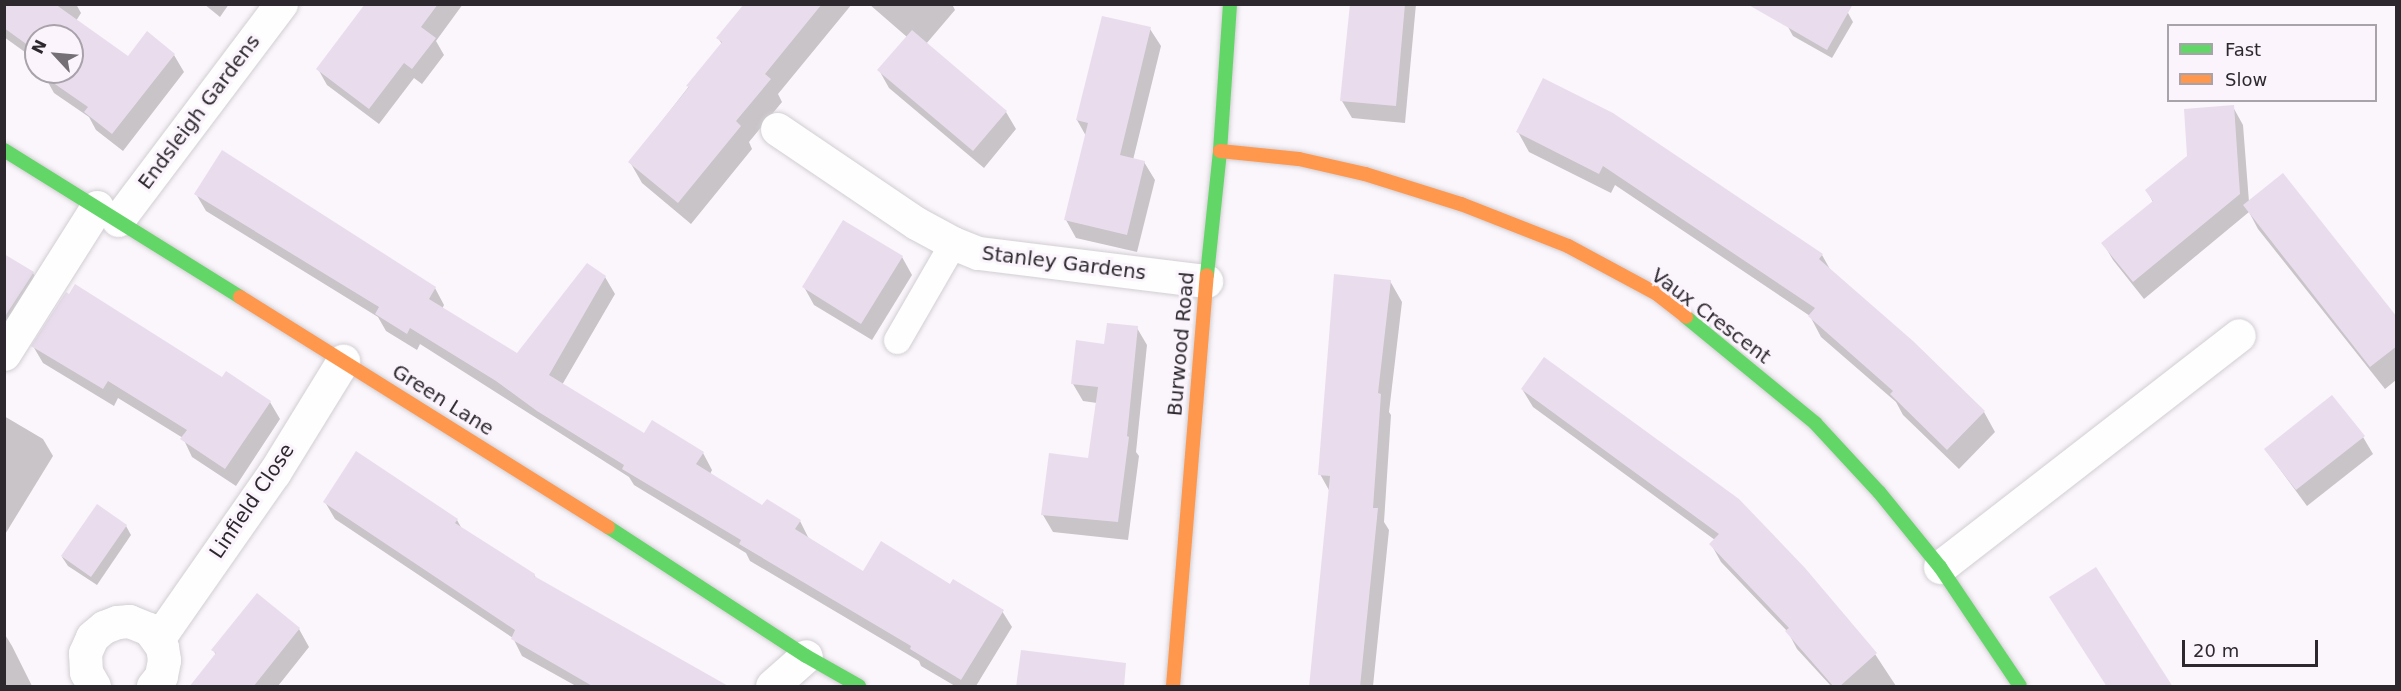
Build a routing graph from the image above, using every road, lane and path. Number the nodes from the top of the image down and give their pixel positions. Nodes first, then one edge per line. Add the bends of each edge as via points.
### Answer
1 (281, 4) edge
2 (1230, 4) edge
3 (777, 129) dead end
4 (4, 150) edge
5 (1220, 151) junction
6 (107, 214) junction
7 (953, 243) junction
8 (1206, 280) junction
9 (2239, 335) dead end
10 (897, 340) dead end
11 (4, 354) edge
12 (343, 361) junction
13 (1940, 567) junction
14 (158, 639) junction
15 (806, 656) junction
16 (94, 687) edge
17 (153, 687) edge
18 (771, 687) edge
19 (859, 687) edge
20 (1173, 687) edge
21 (2020, 687) edge

1 - 6 street, Endsleigh Gardens
2 - 5 street, Burwood Road
3 - 7 street, Stanley Gardens via 916,223
4 - 6 street, Green Lane
5 - 8 street, Burwood Road
5 - 13 street, Vaux Crescent via 1299,159 1365,174 1461,204 1568,246 1657,294 1815,423 1879,492
6 - 11 street, Endsleigh Gardens
6 - 12 street, Green Lane
7 - 8 street, Stanley Gardens via 978,253
7 - 10 lane
8 - 20 street, Burwood Road
9 - 13 street
12 - 14 street, Linfield Close via 274,473
12 - 15 street, Green Lane
13 - 21 street, Vaux Crescent
14 - 16 street via 142,625 129,621 104,627 85,653 86,672
14 - 17 street via 164,660 161,676
15 - 18 street
15 - 19 street, Green Lane

